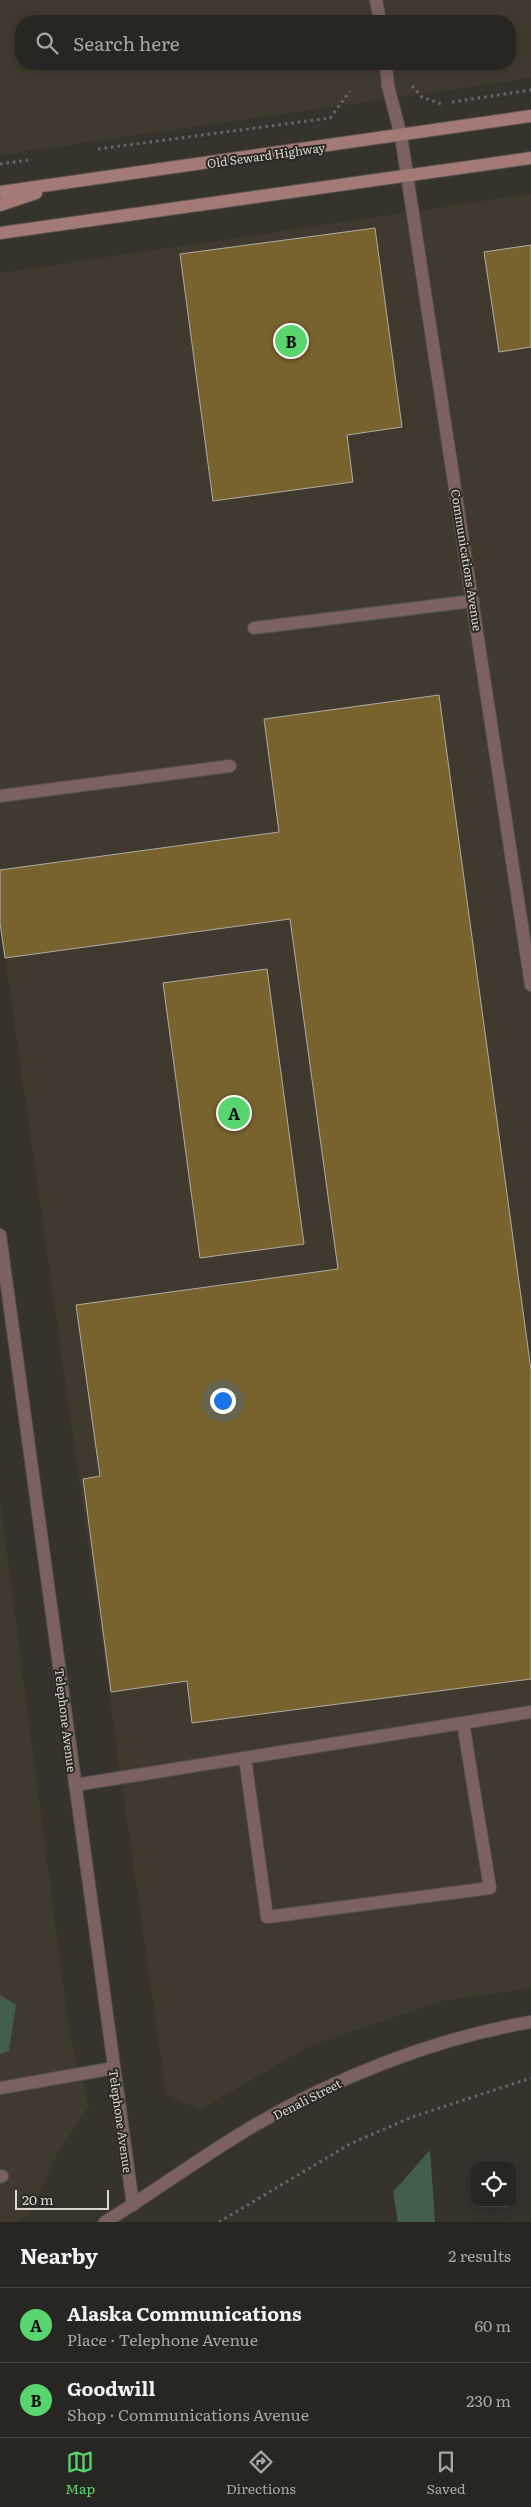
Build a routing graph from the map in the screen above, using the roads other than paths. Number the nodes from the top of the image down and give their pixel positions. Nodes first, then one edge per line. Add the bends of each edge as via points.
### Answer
1 (376, 0) edge
2 (379, 15) edge
3 (387, 70) edge
4 (531, 116) edge
5 (401, 136) junction
6 (531, 158) edge
7 (408, 176) junction
8 (65, 183) junction
9 (0, 192) edge
10 (0, 205) edge
11 (0, 232) edge
12 (473, 601) junction
13 (254, 628) dead end
14 (230, 766) dead end
15 (0, 796) edge
16 (531, 985) edge
17 (0, 1234) edge
18 (531, 1712) edge
19 (463, 1723) junction
20 (245, 1758) junction
21 (75, 1785) junction
22 (531, 2022) edge
23 (114, 2068) junction
24 (0, 2088) edge
25 (133, 2205) junction
26 (105, 2222) edge

1 - 2 street
3 - 5 street, Communications Avenue
4 - 5 main road, Old Seward Highway
5 - 7 street, Communications Avenue
5 - 8 main road, Old Seward Highway
6 - 7 main road
7 - 11 main road
7 - 12 street, Communications Avenue
8 - 9 main road, Old Seward Highway
8 - 10 main road
12 - 13 street
12 - 16 street, Communications Avenue
14 - 15 street
17 - 21 street, Telephone Avenue
18 - 19 street
19 - 20 street
19 - 20 street via 490,1888 267,1917
20 - 21 street
21 - 23 street, Telephone Avenue
22 - 25 street, Denali Street via 492,2028 361,2071 246,2130
23 - 24 street
23 - 25 street, Telephone Avenue
25 - 26 street, Denali Street

